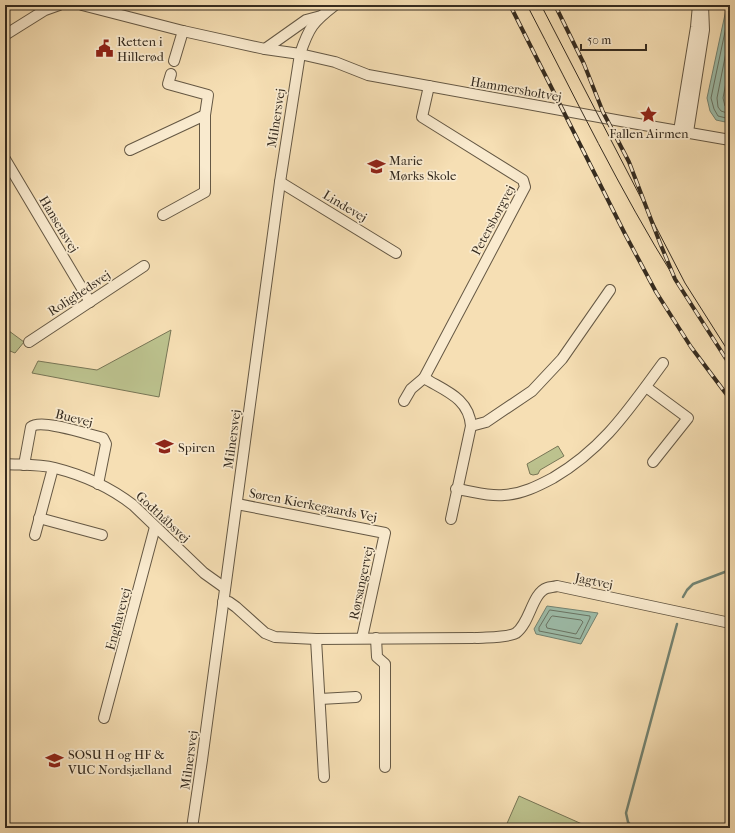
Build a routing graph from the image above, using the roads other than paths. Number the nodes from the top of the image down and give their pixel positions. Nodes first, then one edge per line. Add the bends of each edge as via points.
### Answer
1 (59, 5) edge
2 (82, 5) edge
3 (335, 5) edge
4 (698, 5) edge
5 (703, 5) edge
6 (43, 8) edge
7 (321, 16) junction
8 (183, 31) junction
9 (5, 35) edge
10 (266, 49) junction
11 (300, 54) junction
12 (174, 61) dead end
13 (171, 74) dead end
14 (429, 86) junction
15 (205, 115) junction
16 (683, 132) junction
17 (730, 140) edge
18 (130, 150) dead end
19 (5, 159) edge
20 (280, 182) junction
21 (163, 215) dead end
22 (396, 253) dead end
23 (144, 266) dead end
24 (610, 290) dead end
25 (90, 302) junction
26 (29, 342) dead end
27 (663, 363) dead end
28 (424, 378) junction
29 (646, 387) junction
30 (404, 401) dead end
31 (471, 426) junction
32 (653, 462) dead end
33 (5, 464) edge
34 (24, 465) junction
35 (53, 468) junction
36 (98, 484) junction
37 (456, 489) junction
38 (237, 504) junction
39 (39, 518) junction
40 (450, 519) dead end
41 (155, 527) junction
42 (384, 533) joint
43 (35, 535) dead end
44 (102, 535) dead end
45 (225, 588) junction
46 (223, 602) junction
47 (730, 623) edge
48 (362, 638) junction
49 (376, 638) junction
50 (316, 639) junction
51 (356, 697) dead end
52 (320, 699) junction
53 (104, 718) dead end
54 (385, 767) dead end
55 (324, 777) dead end
56 (192, 828) edge

1 - 6 street
2 - 8 street, Hammersholtvej
3 - 7 street
4 - 16 street
5 - 16 street via 704,30
6 - 9 street
7 - 10 street via 306,20
7 - 11 street, Milnersvej via 306,35
8 - 10 street, Hammersholtvej
8 - 12 street
10 - 11 street, Hammersholtvej
11 - 14 street, Hammersholtvej via 335,62 368,75
11 - 20 street, Milnersvej
13 - 15 street via 168,84 208,95
14 - 16 street, Hammersholtvej
14 - 28 street, Petersborgvej via 422,117 523,180 525,188
15 - 18 street
15 - 21 street via 205,192
16 - 17 street, Hammersholtvej
19 - 25 street, Hansensvej
20 - 22 street, Lindevej
20 - 38 street, Milnersvej
23 - 25 street, Rolighedsvej
24 - 31 street via 562,359 532,391 486,422
25 - 26 street, Rolighedsvej
27 - 29 street
28 - 30 street, Petersborgvej via 411,389
28 - 31 street via 461,402 470,417
29 - 32 street via 688,418
29 - 37 street via 608,435 584,456 539,485 518,493 503,495
31 - 37 street
33 - 34 street, Godthåbsvej
34 - 35 street, Godthåbsvej
34 - 36 street, Buevej via 31,427 37,424 103,438 106,444
35 - 36 street, Godthåbsvej
35 - 39 street
36 - 41 street, Godthåbsvej via 133,505
37 - 40 street
38 - 42 street, Søren Kierkegaards Vej
38 - 45 street, Milnersvej
39 - 43 street
39 - 44 street
41 - 45 street, Godthåbsvej via 204,573
41 - 53 street, Enghavevej
42 - 48 street, Rørsangervej
45 - 46 street, Milnersvej
46 - 50 street via 229,602 265,633 275,638
46 - 56 street, Milnersvej
47 - 49 street, Jagtvej via 556,586 546,588 540,593 523,625 510,636
48 - 49 street
48 - 50 street
49 - 54 street via 377,657 385,664
50 - 52 street
51 - 52 street
52 - 55 street

